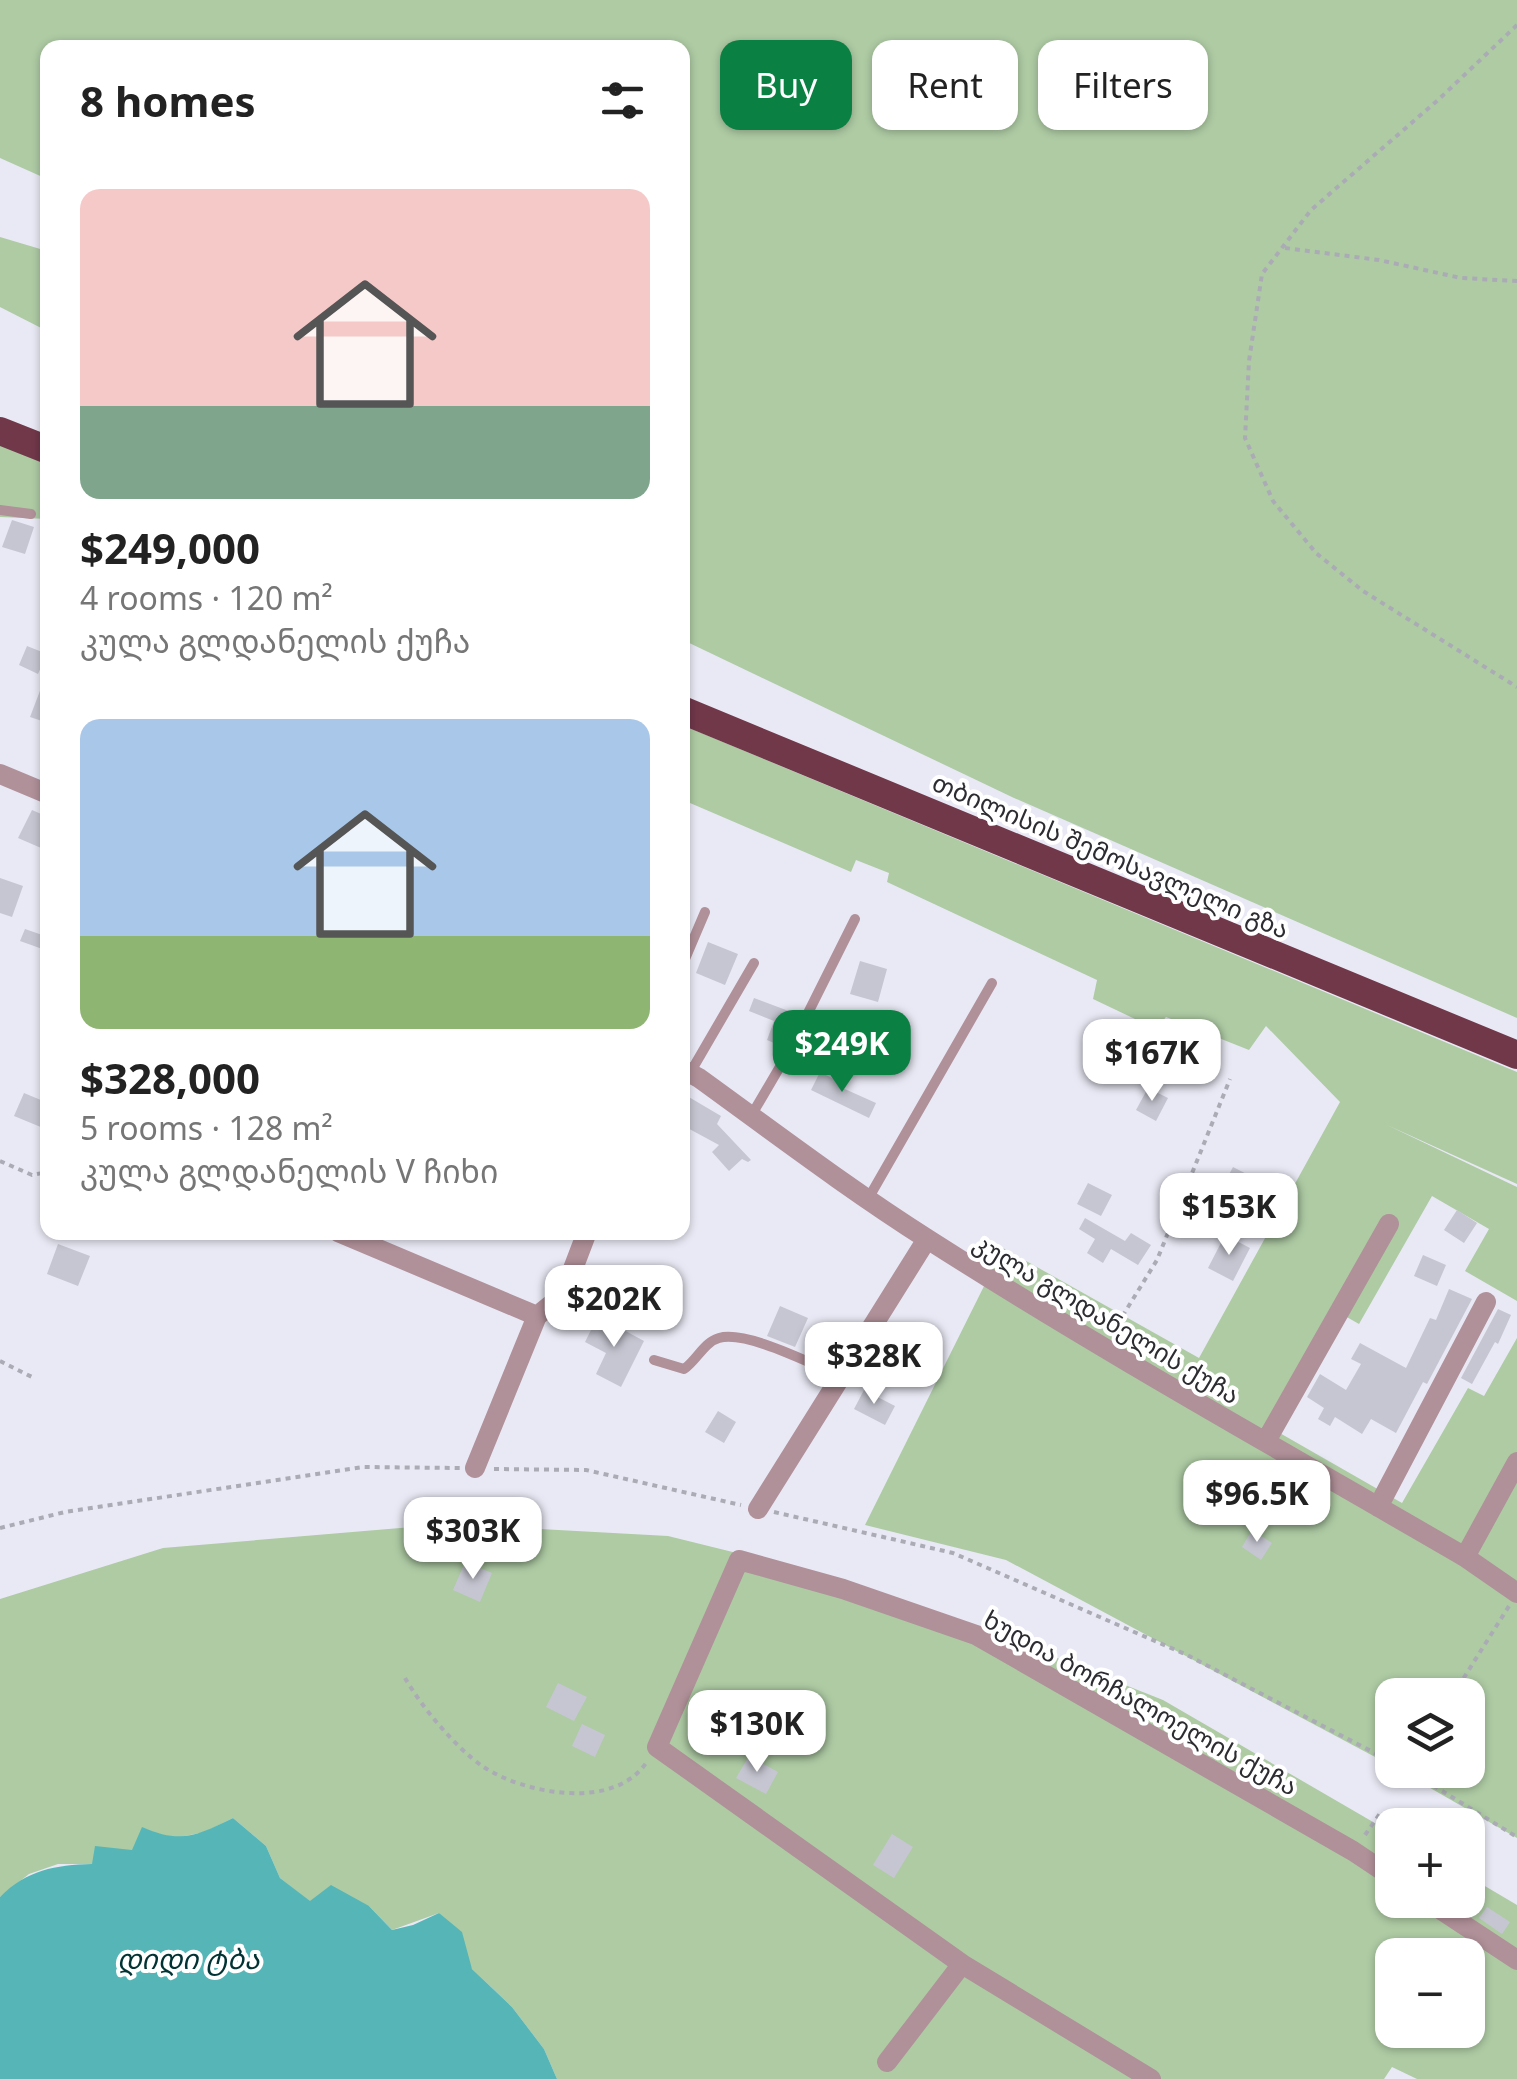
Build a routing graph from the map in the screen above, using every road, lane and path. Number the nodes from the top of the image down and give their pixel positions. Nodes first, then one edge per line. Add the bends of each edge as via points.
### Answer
1 (1517, 26) edge
2 (1282, 247) junction
3 (1517, 281) edge
4 (0, 431) edge
5 (40, 447) edge
6 (0, 510) edge
7 (31, 514) dead end
8 (1517, 687) edge
9 (690, 713) edge
10 (0, 774) edge
11 (40, 791) edge
12 (705, 912) dead end
13 (855, 919) dead end
14 (690, 947) edge
15 (754, 963) dead end
16 (992, 984) dead end
17 (1517, 1056) edge
18 (690, 1065) edge
19 (690, 1074) edge
20 (1230, 1080) dead end
21 (751, 1116) junction
22 (0, 1161) edge
23 (40, 1174) edge
24 (868, 1199) junction
25 (1389, 1224) dead end
26 (926, 1239) junction
27 (357, 1240) edge
28 (584, 1240) edge
29 (1486, 1302) dead end
30 (537, 1316) junction
31 (1103, 1348) junction
32 (654, 1360) dead end
33 (0, 1361) edge
34 (840, 1376) junction
35 (32, 1377) dead end
36 (1266, 1441) junction
37 (1517, 1462) edge
38 (475, 1468) junction
39 (1378, 1507) junction
40 (758, 1509) junction
41 (0, 1528) edge
42 (1465, 1558) junction
43 (1517, 1593) edge
44 (405, 1678) dead end
45 (1464, 1678) edge
46 (657, 1747) junction
47 (1375, 1753) edge
48 (1435, 1788) edge
49 (1375, 1821) edge
50 (1517, 1837) edge
51 (1353, 1851) junction
52 (1375, 1866) edge
53 (1453, 1918) edge
54 (1517, 1960) edge
55 (962, 1964) junction
56 (887, 2062) dead end
57 (1152, 2079) edge

1 - 2 path via 1310,210
2 - 3 path via 1461,278
2 - 8 path via 1262,274 1245,438 1273,501 1316,554 1363,591
4 - 5 highway
6 - 7 lane
9 - 17 highway, თბილისის შემოსავლელი გზა
10 - 11 street
12 - 14 lane
13 - 21 lane
15 - 18 lane
16 - 24 lane
19 - 21 street, კულა გლდანელის ქუჩა
20 - 31 path via 1157,1260
21 - 24 street, კულა გლდანელის ქუჩა
22 - 23 path
24 - 26 street, კულა გლდანელის ქუჩა
25 - 36 street
26 - 31 street, კულა გლდანელის ქუჩა
26 - 34 street
27 - 30 street
28 - 30 street via 563,1295
29 - 39 street
30 - 38 street
31 - 36 street, კულა გლდანელის ქუჩა
32 - 34 lane via 684,1369 707,1344 739,1338
33 - 35 path
34 - 40 street
36 - 39 street, კულა გლდანელის ქუჩა
37 - 42 street
38 - 40 path via 586,1470
38 - 41 path via 363,1467 65,1512
39 - 42 street, კულა გლდანელის ქუჩა
40 - 47 path via 953,1552 1187,1655
42 - 43 street, კულა გლდანელის ქუჩა
43 - 45 path
44 - 46 path via 422,1707 482,1766 540,1792 592,1793 635,1780
46 - 51 street, ხუდია ბორჩალოელის ქუჩა via 739,1560 976,1635
46 - 55 street
48 - 50 path
49 - 51 path
51 - 52 street, ხუდია ბორჩალოელის ქუჩა
53 - 54 street
55 - 56 street
55 - 57 street

